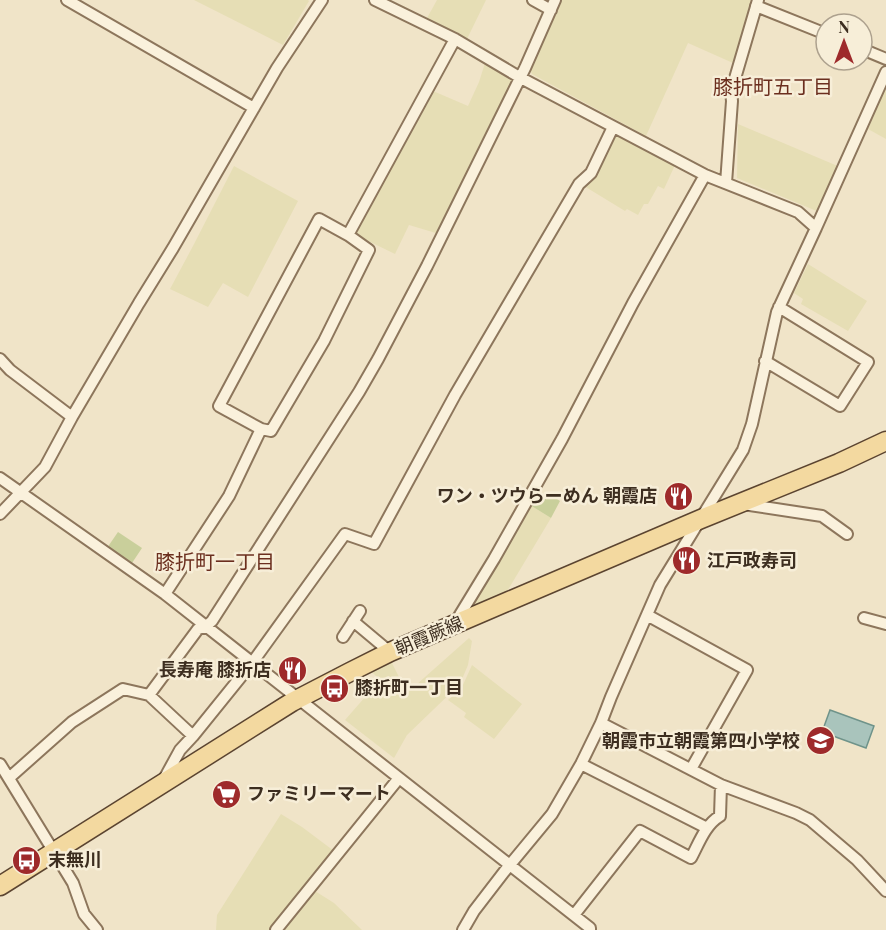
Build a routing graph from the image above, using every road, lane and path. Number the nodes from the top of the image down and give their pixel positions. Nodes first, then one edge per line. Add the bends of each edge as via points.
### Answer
1 (67, 0) edge
2 (322, 0) edge
3 (375, 0) edge
4 (533, 0) edge
5 (757, 3) edge
6 (553, 5) edge
7 (814, 29) edge
8 (455, 39) junction
9 (886, 72) edge
10 (520, 78) junction
11 (254, 108) junction
12 (613, 127) junction
13 (705, 175) junction
14 (726, 183) junction
15 (816, 228) junction
16 (348, 235) junction
17 (779, 307) junction
18 (0, 359) edge
19 (765, 362) junction
20 (72, 417) junction
21 (261, 429) junction
22 (886, 441) edge
23 (0, 478) edge
24 (21, 493) junction
25 (740, 503) junction
26 (0, 514) edge
27 (701, 519) junction
28 (847, 534) dead end
29 (165, 594) junction
30 (360, 611) dead end
31 (647, 615) junction
32 (864, 618) dead end
33 (353, 621) junction
34 (886, 624) edge
35 (453, 626) junction
36 (205, 627) junction
37 (343, 637) dead end
38 (390, 652) junction
39 (252, 663) junction
40 (149, 695) junction
41 (297, 698) junction
42 (601, 723) junction
43 (193, 736) junction
44 (0, 764) edge
45 (581, 764) junction
46 (691, 769) junction
47 (9, 778) junction
48 (399, 778) junction
49 (161, 784) junction
50 (721, 785) junction
51 (707, 828) junction
52 (55, 851) junction
53 (509, 865) junction
54 (0, 886) edge
55 (886, 891) edge
56 (574, 915) junction
57 (97, 930) edge
58 (276, 930) edge
59 (463, 930) edge
60 (590, 930) edge

1 - 11 street
2 - 11 street
3 - 8 street
4 - 6 street
5 - 7 street
5 - 14 street via 731,92
6 - 10 street
8 - 10 street
8 - 16 street
9 - 15 street
10 - 12 street
10 - 36 street via 378,359
11 - 20 street
12 - 13 street
12 - 39 street via 591,173 579,184 458,390 374,544 345,534
13 - 14 street
13 - 35 street via 564,434
14 - 15 street via 798,212
15 - 17 street
16 - 21 street via 369,250 324,341 271,431
16 - 21 street via 319,219 219,406
17 - 19 street
17 - 19 street via 868,362 840,406
18 - 20 street
19 - 27 street via 752,424 742,450
20 - 24 street via 45,467
21 - 29 street via 229,496
22 - 25 main road, 朝霞蕨線
23 - 24 street
24 - 26 street
24 - 29 street
25 - 27 main road, 朝霞蕨線
25 - 28 street via 822,516
27 - 31 street via 660,585
27 - 35 main road, 朝霞蕨線
29 - 36 street
30 - 33 street
31 - 42 street
31 - 46 street via 747,670
32 - 34 street
33 - 37 street
33 - 38 street
35 - 38 main road, 朝霞蕨線
36 - 39 street
36 - 40 street via 198,630
38 - 41 main road, 朝霞蕨線
39 - 41 street
39 - 43 street
40 - 43 street
40 - 47 street via 123,689 72,722
41 - 48 street
41 - 49 main road, 朝霞蕨線
42 - 45 street
42 - 46 street
43 - 49 street via 180,750
44 - 47 street
45 - 51 street
45 - 53 street via 552,814
46 - 50 street
47 - 52 street
48 - 53 street
48 - 58 street
49 - 52 main road, 朝霞蕨線
50 - 51 street via 720,816
50 - 55 street via 810,820
51 - 56 street via 691,858 640,831
52 - 54 main road, 朝霞蕨線
52 - 57 street via 84,914
53 - 56 street
53 - 59 street
56 - 60 street

